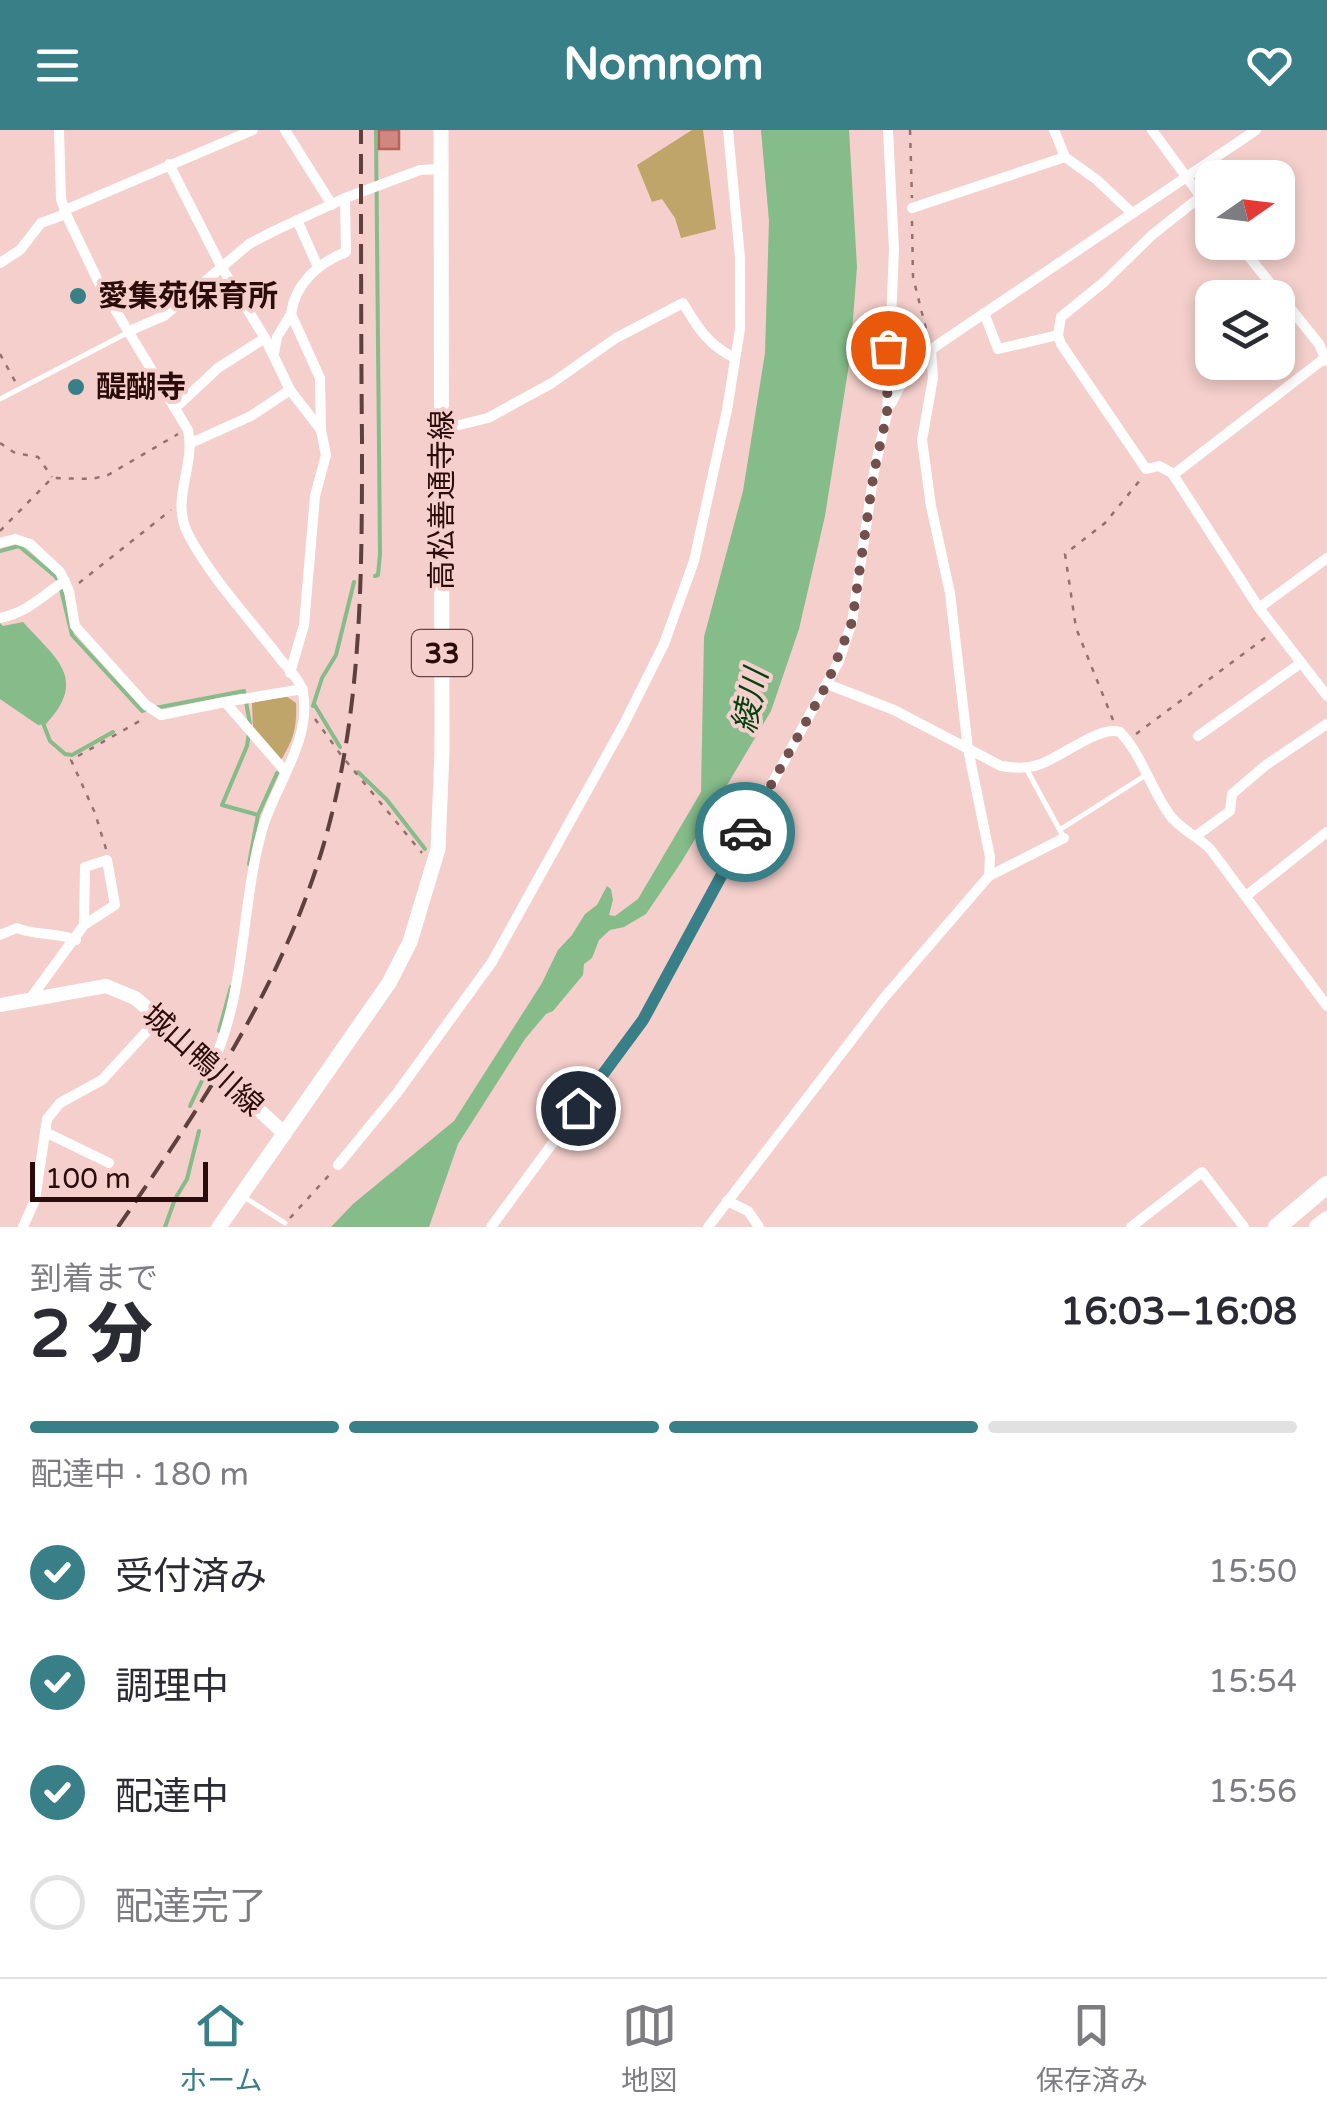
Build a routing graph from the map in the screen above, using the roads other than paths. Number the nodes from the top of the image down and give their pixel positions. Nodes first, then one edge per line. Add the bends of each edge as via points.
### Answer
1 (59, 130) edge
2 (253, 130) edge
3 (285, 130) edge
4 (441, 130) edge
5 (728, 130) edge
6 (888, 130) edge
7 (1054, 130) edge
8 (1152, 130) edge
9 (1256, 130) edge
10 (1065, 157) junction
11 (169, 164) junction
12 (441, 170) junction
13 (1184, 176) junction
14 (1195, 190) edge
15 (344, 198) junction
16 (1195, 201) edge
17 (332, 205) junction
18 (912, 208) road end
19 (65, 212) junction
20 (1132, 214) junction
21 (298, 220) junction
22 (1251, 260) edge
23 (0, 263) edge
24 (318, 267) junction
25 (222, 268) junction
26 (984, 313) junction
27 (291, 314) junction
28 (129, 332) junction
29 (1058, 334) junction
30 (265, 338) junction
31 (931, 350) junction
32 (274, 356) junction
33 (736, 358) junction
34 (1326, 360) edge
35 (290, 390) junction
36 (0, 399) edge
37 (176, 408) junction
38 (887, 414) junction
39 (320, 430) junction
40 (443, 430) junction
41 (190, 443) junction
42 (1173, 475) junction
43 (0, 543) edge
44 (1327, 558) edge
45 (63, 586) junction
46 (1260, 608) junction
47 (0, 618) edge
48 (1301, 663) junction
49 (290, 673) junction
50 (827, 684) junction
51 (303, 689) junction
52 (1327, 696) edge
53 (226, 702) junction
54 (1327, 724) edge
55 (1198, 736) dead end
56 (968, 748) junction
57 (1026, 767) junction
58 (286, 771) junction
59 (1146, 775) junction
60 (1327, 832) edge
61 (1062, 833) junction
62 (1196, 836) junction
63 (989, 876) junction
64 (1246, 896) junction
65 (84, 925) junction
66 (0, 935) edge
67 (76, 940) junction
68 (29, 1000) junction
69 (0, 1006) edge
70 (1327, 1006) edge
71 (159, 1018) junction
72 (212, 1066) junction
73 (45, 1132) junction
74 (285, 1134) junction
75 (109, 1163) dead end
76 (338, 1165) road end
77 (1327, 1185) edge
78 (242, 1196) junction
79 (728, 1201) junction
80 (1327, 1220) edge
81 (285, 1224) road end
82 (23, 1227) edge
83 (220, 1227) edge
84 (491, 1227) edge
85 (708, 1227) edge
86 (759, 1227) edge
87 (1131, 1227) edge
88 (1244, 1227) edge
89 (1277, 1227) edge
90 (1318, 1227) edge

1 - 19 street
2 - 11 street
3 - 17 street
4 - 12 main road, 高松善通寺線 / 33
5 - 33 street via 742,292
6 - 38 street via 894,250
7 - 10 street
8 - 13 street
9 - 13 street
10 - 18 street
10 - 20 street
11 - 19 street
11 - 25 street
12 - 15 street via 420,170
12 - 40 main road, 高松善通寺線 / 33
13 - 14 street
13 - 20 street
15 - 17 street
15 - 24 street via 346,252
16 - 29 street via 1061,317
17 - 21 street
19 - 23 street via 41,223
19 - 28 street
20 - 26 street
21 - 24 street
21 - 25 street via 249,244
22 - 34 street
24 - 27 street via 300,288
25 - 28 street via 164,316
25 - 30 street
26 - 29 street via 998,349
26 - 31 street
27 - 32 street
27 - 39 street via 320,378
28 - 36 lane
28 - 37 street
29 - 42 street via 1146,469 1159,466
30 - 32 street
30 - 37 street via 218,368
31 - 38 street via 906,374
31 - 56 street via 922,440 950,593
32 - 35 street
33 - 40 street via 702,335 683,302 488,418
33 - 76 street via 694,561 664,644 492,962
34 - 42 street
35 - 39 street
35 - 41 street
37 - 41 street
38 - 50 street via 852,622
39 - 49 street via 326,455 315,496 304,625
40 - 74 main road, 高松善通寺線 / 33 via 441,818 435,864 400,963
41 - 49 street via 180,503 186,531
42 - 46 street
43 - 45 street via 30,544
44 - 46 street
45 - 47 street via 36,606
45 - 53 street via 75,626 154,711
46 - 48 street
48 - 52 street
48 - 55 street
49 - 51 street
50 - 56 street
50 - 84 street via 643,1020
51 - 53 street
51 - 58 street
53 - 58 street
54 - 62 street via 1254,774 1232,794 1230,811
56 - 57 street via 1002,766
56 - 63 street
57 - 59 street via 1114,729
57 - 61 lane
58 - 72 street via 262,830 241,973
59 - 61 lane
59 - 62 street via 1180,828
60 - 64 street
61 - 63 street
62 - 64 street
63 - 79 street via 883,999
64 - 70 street
65 - 65 street via 115,905 107,860 84,868
65 - 67 street
66 - 67 street via 17,928
67 - 68 street
68 - 69 main road, 城山鴨川線
68 - 71 main road, 城山鴨川線 via 106,986
71 - 72 main road, 城山鴨川線
71 - 73 street via 102,1080 52,1109
72 - 74 main road, 城山鴨川線
73 - 75 street
73 - 82 street via 35,1200
74 - 78 main road, 高松善通寺線 / 33
77 - 89 highway
78 - 81 lane
78 - 83 main road, 高松善通寺線 / 33
79 - 85 street
79 - 86 street via 748,1211
80 - 90 highway
87 - 88 street via 1202,1172

